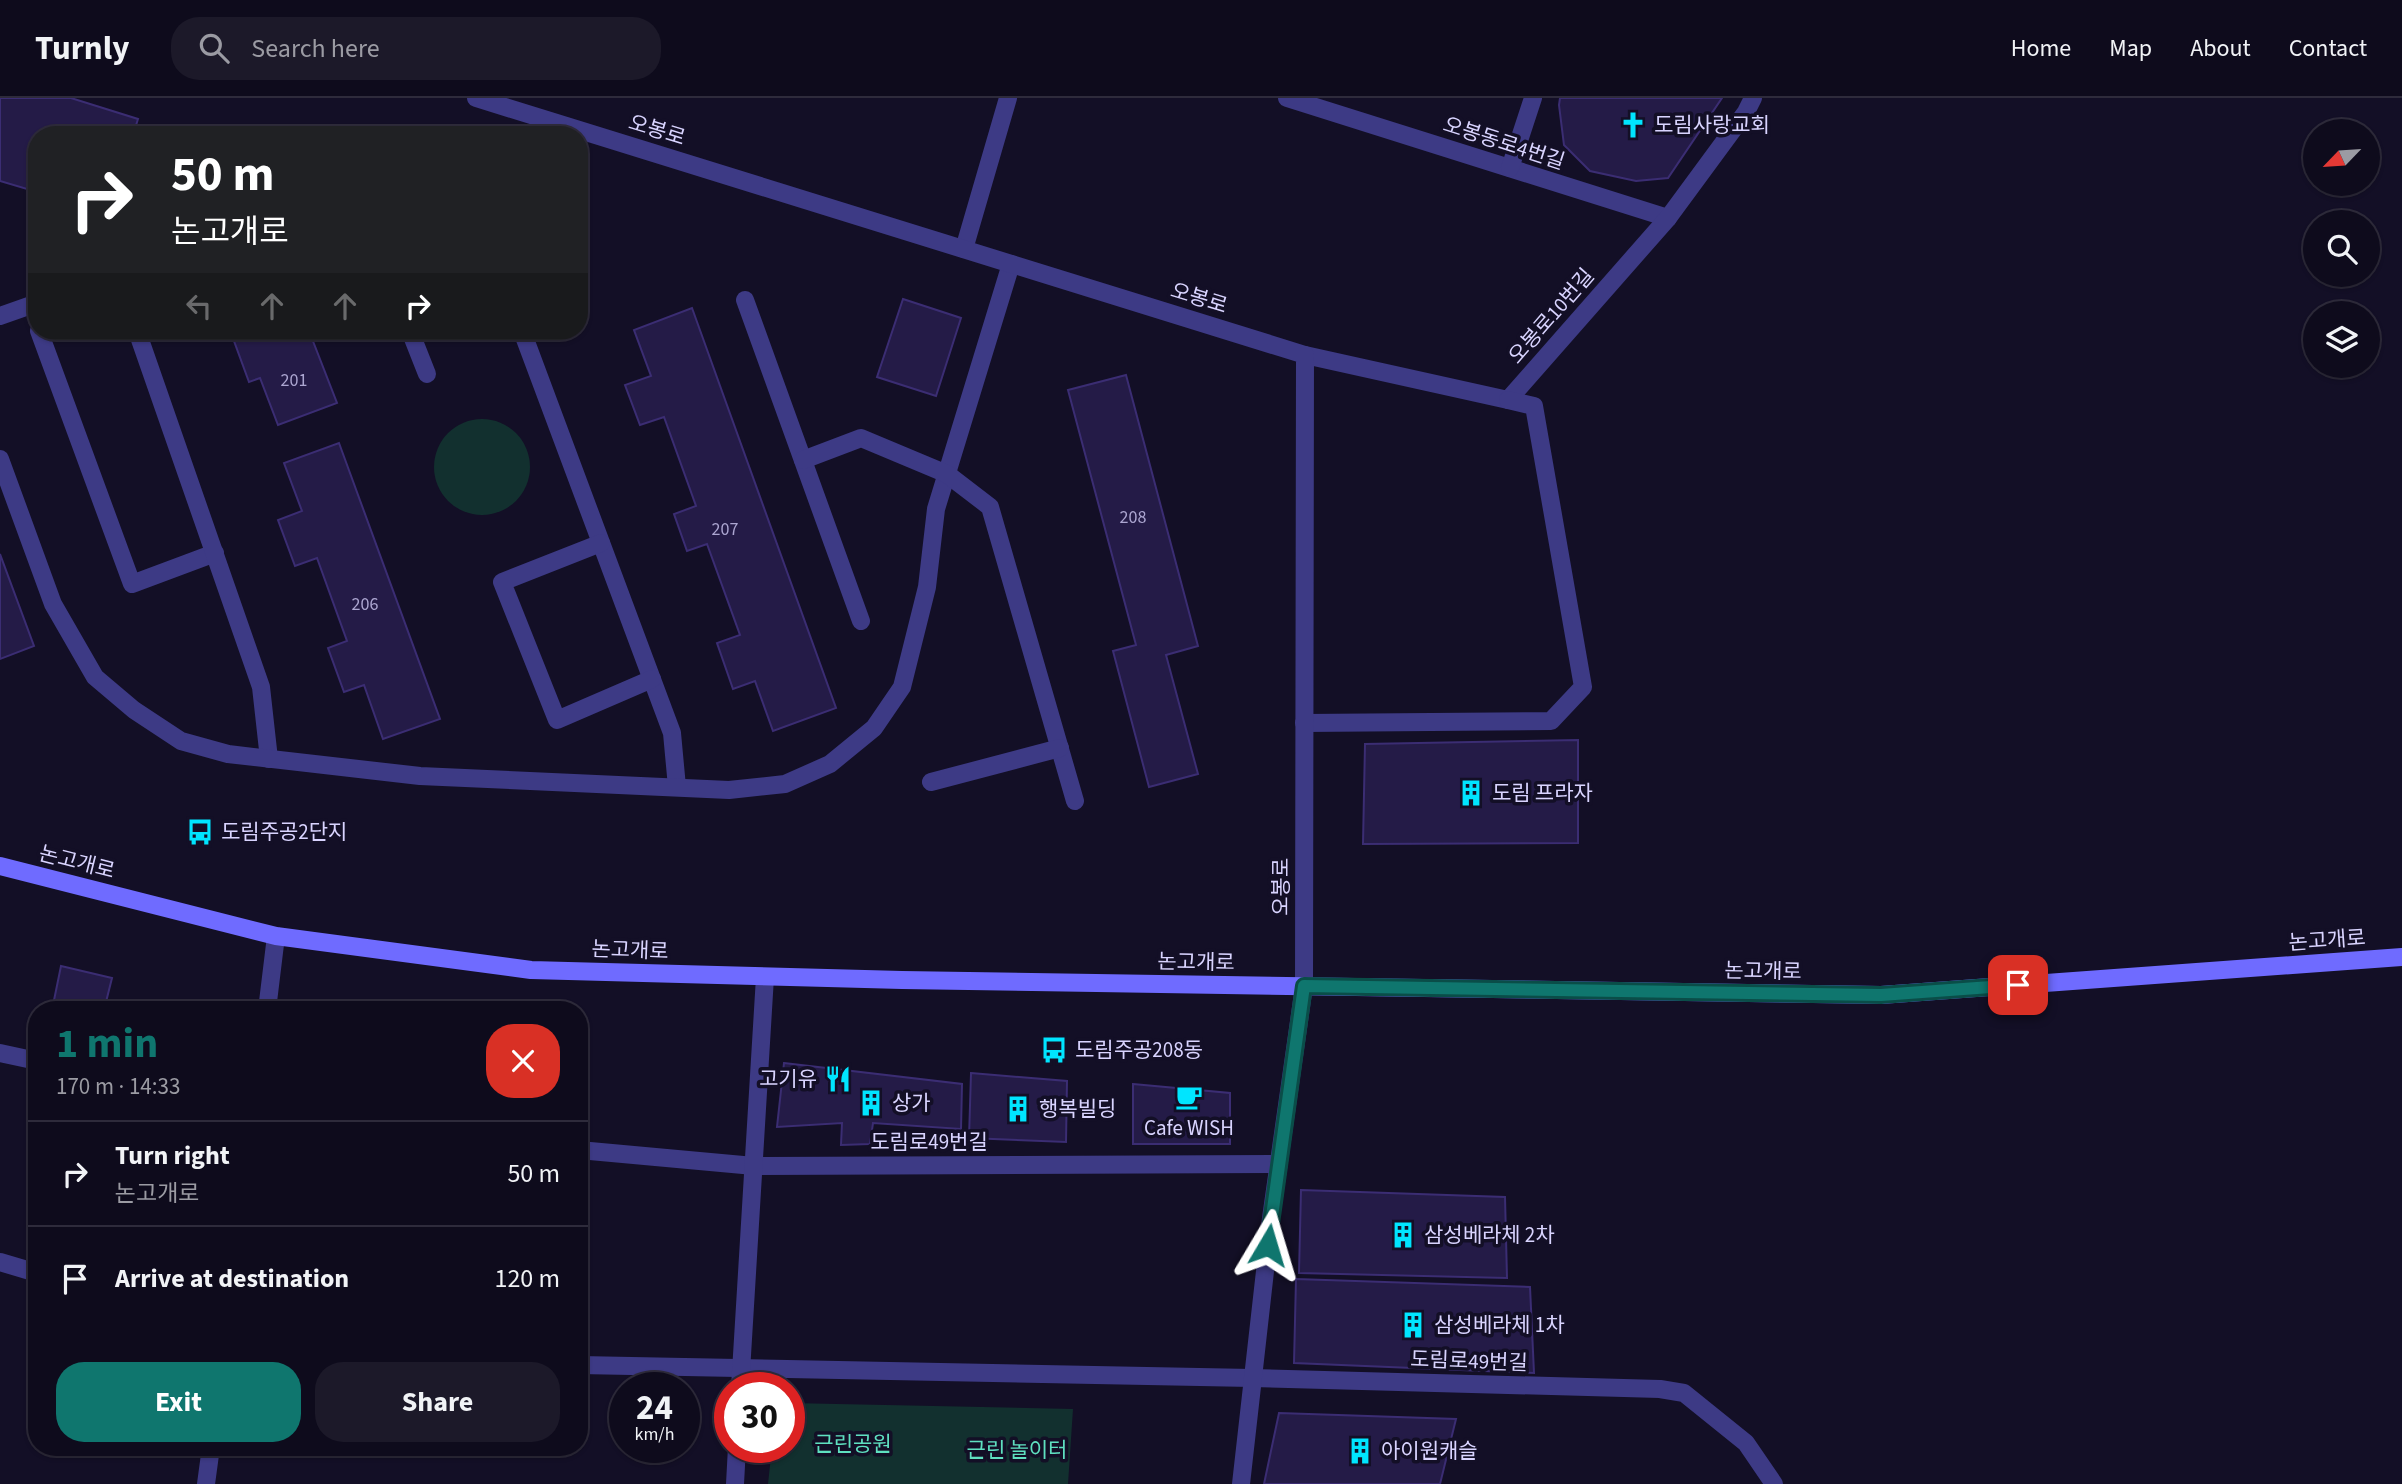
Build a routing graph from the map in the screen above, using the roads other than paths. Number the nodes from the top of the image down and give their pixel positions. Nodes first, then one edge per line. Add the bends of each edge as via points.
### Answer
1 (476, 98) edge
2 (1008, 98) edge
3 (1287, 98) edge
4 (1534, 98) edge
5 (1753, 98) edge
6 (508, 103) edge
7 (580, 126) edge
8 (588, 129) edge
9 (1510, 168) junction
10 (1668, 218) junction
11 (964, 249) junction
12 (1011, 264) junction
13 (745, 300) dead end
14 (28, 306) edge
15 (0, 316) edge
16 (42, 340) edge
17 (140, 340) edge
18 (414, 340) edge
19 (525, 340) edge
20 (1305, 355) junction
21 (427, 374) dead end
22 (1507, 400) junction
23 (0, 459) edge
24 (803, 460) junction
25 (947, 474) junction
26 (601, 543) junction
27 (215, 553) junction
28 (861, 621) dead end
29 (652, 679) junction
30 (1304, 723) junction
31 (1060, 748) junction
32 (269, 759) junction
33 (931, 782) dead end
34 (677, 787) junction
35 (1075, 801) dead end
36 (0, 866) edge
37 (276, 936) junction
38 (2402, 957) edge
39 (765, 977) junction
40 (1304, 986) junction
41 (268, 1001) edge
42 (0, 1052) edge
43 (28, 1059) edge
44 (588, 1151) edge
45 (1279, 1164) junction
46 (754, 1166) junction
47 (0, 1262) edge
48 (28, 1270) edge
49 (588, 1365) edge
50 (741, 1368) junction
51 (741, 1372) edge
52 (1252, 1378) junction
53 (210, 1456) edge
54 (736, 1463) edge
55 (206, 1484) edge
56 (735, 1484) edge
57 (1241, 1484) edge
58 (1774, 1484) edge

1 - 6 street, 오봉로
2 - 11 street
3 - 9 street, 오봉동로4번길
4 - 9 street
5 - 10 street, 오봉로10번길
6 - 7 street, 오봉로
8 - 11 street, 오봉로
9 - 10 street, 오봉동로4번길
10 - 22 street, 오봉로10번길
11 - 12 street, 오봉로
12 - 20 street, 오봉로
12 - 25 street
13 - 24 street
14 - 15 street
16 - 27 street via 131,584
17 - 27 street
18 - 21 street
19 - 26 street
20 - 22 street
20 - 30 street, 오봉로
22 - 30 street via 1534,406 1583,687 1551,721
23 - 32 street via 53,604 95,677 181,741
24 - 25 street via 861,438
24 - 28 street
25 - 31 street via 989,507
25 - 34 street via 936,509 927,587 902,687 874,728 830,764 785,784 729,790
26 - 29 street
26 - 29 street via 502,582 557,720
27 - 32 street via 261,687
29 - 34 street via 672,733
30 - 40 street, 오봉로
31 - 33 street
31 - 35 street
32 - 34 street via 420,776
36 - 37 main road, 논고개로
37 - 39 main road, 논고개로 via 531,970
37 - 41 street
38 - 40 main road, 논고개로 via 1881,995
39 - 40 main road, 논고개로
39 - 46 street
40 - 45 street
42 - 43 street
44 - 46 street, 도림로49번길
45 - 46 street, 도림로49번길
45 - 52 street
46 - 50 street
47 - 48 street
49 - 50 street, 도림로49번길
50 - 51 street
50 - 52 street, 도림로49번길
52 - 57 street
52 - 58 street, 도림로49번길 via 1684,1392 1746,1443
53 - 55 street
54 - 56 street

